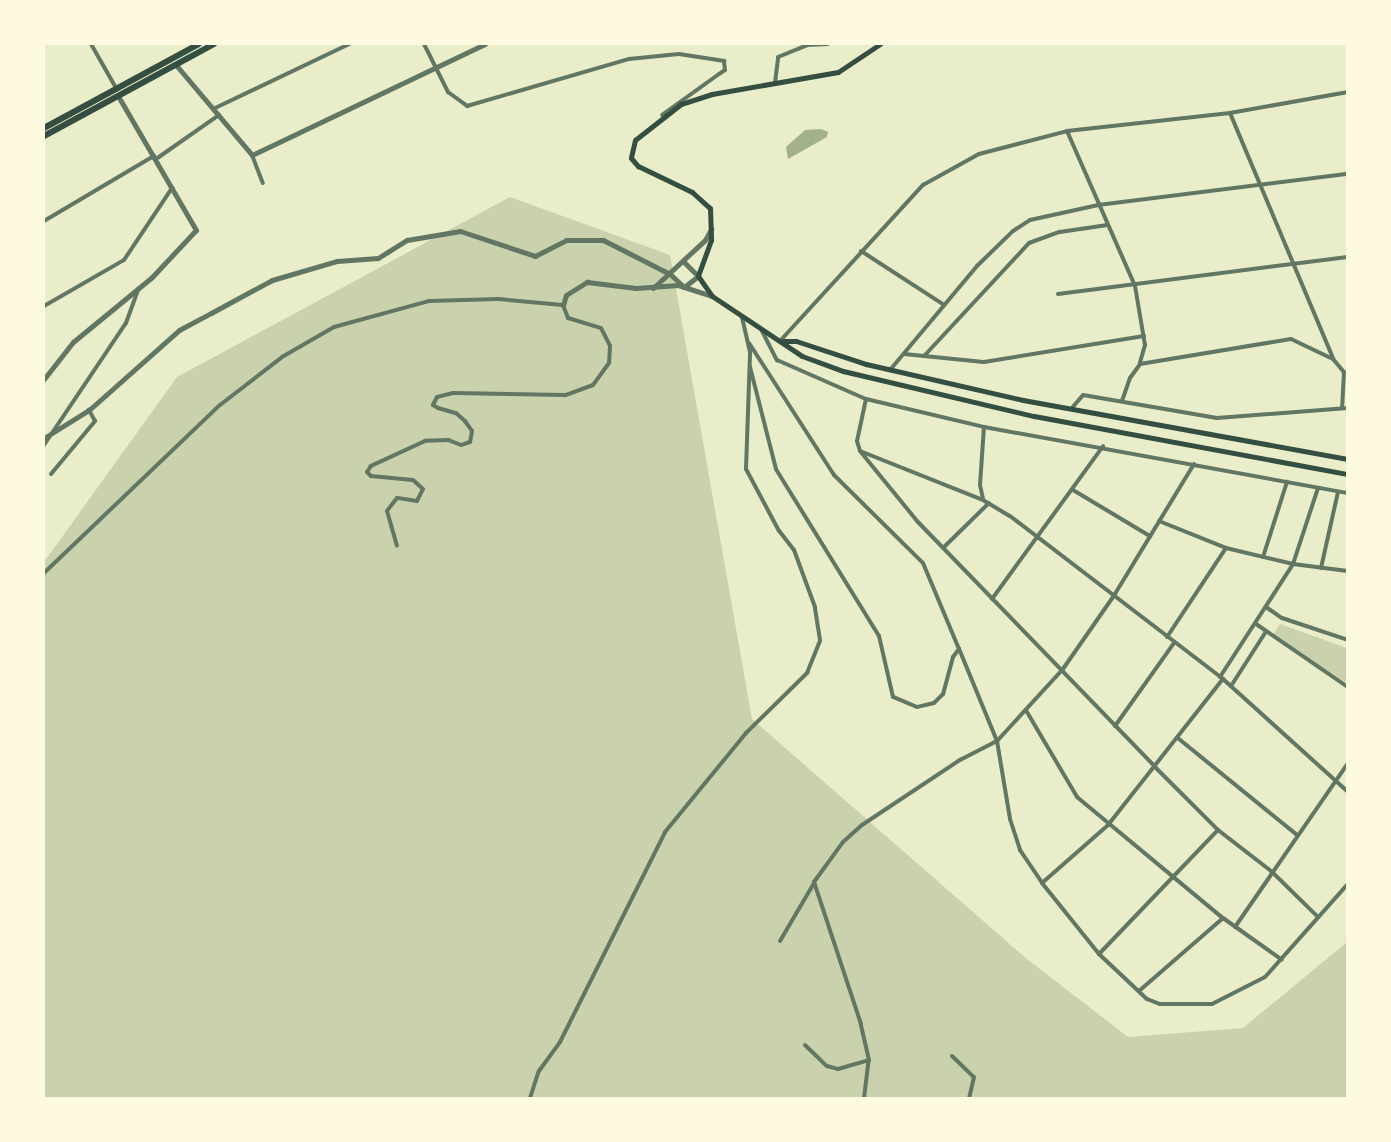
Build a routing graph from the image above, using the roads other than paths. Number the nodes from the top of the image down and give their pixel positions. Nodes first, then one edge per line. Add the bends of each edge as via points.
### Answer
1 (92, 44) edge
2 (199, 44) edge
3 (214, 44) edge
4 (349, 44) edge
5 (424, 44) edge
6 (485, 44) edge
7 (828, 44) edge
8 (880, 44) edge
9 (176, 65) junction
10 (435, 66) junction
11 (775, 84) junction
12 (116, 88) junction
13 (1347, 92) edge
14 (118, 96) junction
15 (213, 109) junction
16 (1230, 113) junction
17 (219, 115) junction
18 (662, 115) junction
19 (44, 128) edge
20 (1066, 131) junction
21 (44, 136) edge
22 (252, 155) junction
23 (155, 158) junction
24 (1347, 174) edge
25 (263, 183) dead end
26 (1259, 185) junction
27 (173, 188) junction
28 (1098, 205) junction
29 (44, 221) edge
30 (1107, 225) junction
31 (712, 228) junction
32 (861, 251) junction
33 (1347, 257) edge
34 (683, 261) junction
35 (1295, 264) junction
36 (670, 274) junction
37 (698, 276) junction
38 (1135, 286) junction
39 (684, 287) junction
40 (139, 288) junction
41 (652, 288) junction
42 (1058, 294) dead end
43 (712, 296) junction
44 (944, 304) junction
45 (562, 305) junction
46 (44, 306) edge
47 (741, 312) junction
48 (762, 330) junction
49 (1144, 336) junction
50 (747, 339) junction
51 (780, 341) junction
52 (903, 354) junction
53 (925, 356) junction
54 (1333, 359) junction
55 (1140, 364) junction
56 (750, 366) junction
57 (890, 370) junction
58 (1346, 371) edge
59 (44, 380) edge
60 (866, 399) junction
61 (1122, 401) junction
62 (1345, 408) edge
63 (1071, 409) junction
64 (89, 410) junction
65 (984, 427) junction
66 (46, 436) edge
67 (44, 445) edge
68 (1103, 446) junction
69 (860, 451) junction
70 (1347, 459) edge
71 (1194, 464) junction
72 (51, 474) dead end
73 (1347, 474) edge
74 (1287, 482) junction
75 (1318, 488) junction
76 (1073, 490) junction
77 (1338, 492) junction
78 (1347, 493) edge
79 (983, 500) junction
80 (989, 503) junction
81 (1159, 521) junction
82 (1150, 536) junction
83 (1039, 537) junction
84 (397, 546) dead end
85 (942, 548) junction
86 (1226, 548) junction
87 (1263, 557) junction
88 (1293, 564) junction
89 (1321, 568) junction
90 (1347, 571) edge
91 (44, 573) edge
92 (1113, 597) junction
93 (992, 599) junction
94 (1266, 607) junction
95 (1256, 624) junction
96 (1265, 633) junction
97 (1167, 637) junction
98 (1347, 640) edge
99 (1174, 643) junction
100 (959, 649) junction
101 (1063, 669) junction
102 (1222, 678) junction
103 (1231, 686) junction
104 (1347, 687) edge
105 (1027, 712) junction
106 (1115, 726) junction
107 (1179, 739) junction
108 (997, 741) junction
109 (1347, 763) edge
110 (1155, 767) junction
111 (1334, 781) junction
112 (1347, 792) edge
113 (1108, 825) junction
114 (1218, 830) junction
115 (1297, 835) junction
116 (1271, 871) junction
117 (1174, 879) junction
118 (814, 882) junction
119 (1042, 884) junction
120 (1347, 884) edge
121 (1318, 917) junction
122 (1223, 918) junction
123 (1234, 927) junction
124 (780, 941) dead end
125 (1099, 954) junction
126 (1282, 960) junction
127 (1139, 992) junction
128 (805, 1044) dead end
129 (952, 1056) dead end
130 (869, 1060) junction
131 (530, 1098) edge
132 (864, 1098) edge
133 (969, 1098) edge

1 - 12 street
2 - 12 main road
3 - 9 main road
4 - 15 street
5 - 10 street
6 - 10 street
7 - 11 street via 807,45 778,57
8 - 11 main road via 838,72
9 - 14 main road
9 - 15 street
10 - 18 street via 452,97 475,106 629,59 680,54 724,61 719,75
10 - 22 street
11 - 18 main road via 702,96
12 - 19 main road
13 - 16 street
14 - 21 main road
14 - 23 street
15 - 17 street
16 - 20 street
16 - 26 street
17 - 22 street
17 - 23 street
18 - 31 main road via 635,140 631,158 649,173 703,201 710,208
20 - 28 street
20 - 32 street via 1009,144 947,170 923,185
22 - 25 street
23 - 27 street
23 - 29 street
24 - 26 street
26 - 28 street
26 - 35 street
27 - 40 street via 196,230
27 - 46 street via 124,260
28 - 30 street
28 - 44 street via 1045,215 1012,231
30 - 38 street
30 - 53 street via 1060,232 1029,243
31 - 34 street
31 - 37 main road
32 - 44 street
32 - 51 street
33 - 35 street
34 - 36 street
34 - 37 street
35 - 38 street
35 - 54 street
36 - 39 street
36 - 41 street
36 - 64 street via 603,240 566,240 535,256 460,231 407,240 378,258 337,261 272,280 179,330
37 - 39 street
37 - 43 main road
38 - 42 street
38 - 49 street
39 - 41 street
39 - 43 street
40 - 59 street via 73,342
40 - 66 street via 126,323
41 - 45 street via 587,282 566,295
43 - 47 main road
44 - 52 street
45 - 84 street via 568,318 591,323 606,335 610,354 603,375 593,385 565,395 453,393 437,397 433,405 456,413 469,427 470,442 461,445 448,440 425,441 377,463 368,472 371,476 412,480 423,489 417,501 397,498 387,511
45 - 91 street via 498,299 429,301 316,335 220,405
47 - 48 main road
47 - 50 street
48 - 51 main road
48 - 60 street via 777,360
49 - 53 street via 984,362
49 - 55 street
50 - 56 street
50 - 100 street via 834,475 923,563
51 - 57 main road via 796,341
51 - 73 main road via 802,356 890,383 1034,416
52 - 53 street
52 - 57 street
54 - 55 street via 1291,339
54 - 58 street
55 - 61 street
56 - 100 street via 776,469 879,636 893,697 917,707 939,700
56 - 131 street via 746,469 797,560 819,627 816,653 807,673 746,733 665,832 560,1042 539,1071
57 - 63 main road
58 - 62 street
60 - 65 street
60 - 69 street via 857,441
61 - 62 street via 1217,418
61 - 63 street via 1083,395
63 - 70 main road
64 - 66 street
64 - 72 street via 95,421
65 - 68 street
65 - 79 street via 980,485
66 - 67 street
68 - 71 street
68 - 76 street
69 - 79 street
69 - 85 street
71 - 74 street
71 - 81 street
74 - 75 street
74 - 87 street
75 - 77 street
75 - 88 street
76 - 82 street
76 - 83 street
77 - 78 street
77 - 89 street
79 - 80 street
80 - 83 street
80 - 85 street
81 - 82 street
81 - 86 street
82 - 92 street
83 - 92 street
83 - 93 street
85 - 93 street
86 - 87 street
86 - 97 street
87 - 88 street
88 - 89 street
88 - 94 street
89 - 90 street
92 - 97 street
92 - 101 street
93 - 101 street
94 - 95 street
94 - 98 street via 1282,618
95 - 96 street
95 - 102 street
96 - 103 street
96 - 104 street
97 - 99 street
99 - 102 street
99 - 106 street
100 - 108 street
101 - 105 street
101 - 106 street
102 - 103 street
102 - 107 street
103 - 111 street
105 - 108 street
105 - 113 street via 1068,787
106 - 110 street
107 - 110 street
107 - 115 street
108 - 118 street via 960,760 862,825 843,842
108 - 119 street via 1010,819 1020,850
109 - 111 street
110 - 113 street
110 - 114 street
111 - 112 street
111 - 115 street
113 - 117 street
113 - 119 street
114 - 116 street
114 - 117 street
115 - 116 street
116 - 121 street
116 - 123 street
117 - 122 street
117 - 125 street
118 - 124 street
118 - 130 street
119 - 125 street
120 - 121 street
121 - 126 street
122 - 123 street
122 - 127 street
123 - 126 street
125 - 127 street
126 - 127 street via 1265,977 1212,1004 1160,1004
128 - 130 street via 827,1066 838,1069
129 - 133 street via 974,1077
130 - 132 street

